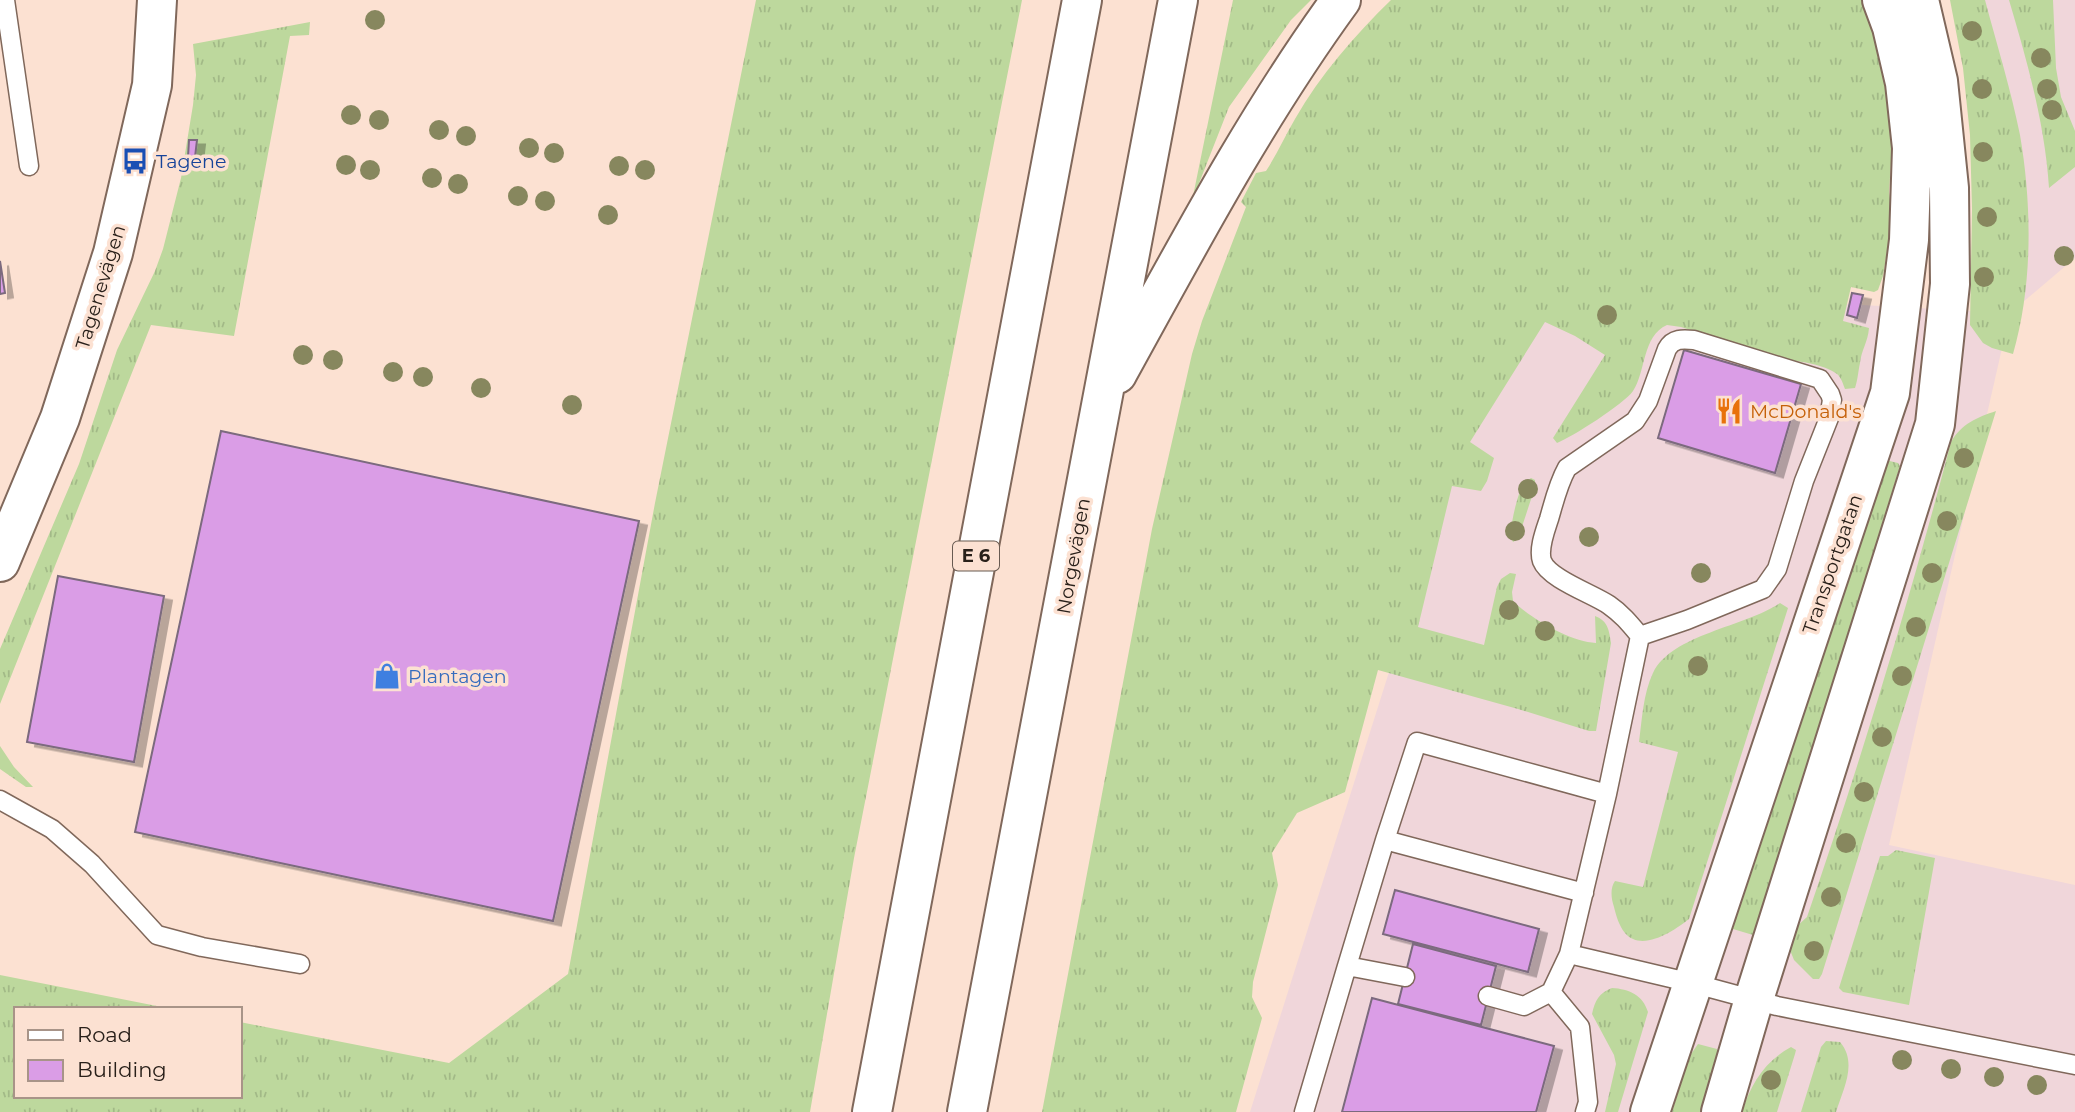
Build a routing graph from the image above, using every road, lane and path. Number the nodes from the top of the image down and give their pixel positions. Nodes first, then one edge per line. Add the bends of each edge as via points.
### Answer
1 (5, 0) edge
2 (157, 0) edge
3 (1082, 0) edge
4 (1178, 0) edge
5 (1341, 0) edge
6 (1882, 0) edge
7 (1919, 0) edge
8 (29, 166) dead end
9 (1101, 403) junction
10 (0, 562) edge
11 (1640, 636) junction
12 (1607, 794) junction
13 (0, 800) edge
14 (1385, 840) junction
15 (1584, 893) junction
16 (1569, 954) junction
17 (300, 964) dead end
18 (1347, 966) junction
19 (1405, 977) dead end
20 (1692, 983) junction
21 (1551, 992) junction
22 (1489, 996) dead end
23 (1754, 999) junction
24 (2075, 1065) edge
25 (872, 1112) edge
26 (967, 1112) edge
27 (1304, 1112) edge
28 (1586, 1112) edge
29 (1650, 1112) edge
30 (1721, 1112) edge

1 - 8 lane
2 - 10 main road, Tagenevägen via 152,85 113,253 60,418
3 - 25 main road, E 6
4 - 9 main road, Norgevägen
5 - 9 main road via 1292,69 1223,182
6 - 20 main road, Transportgatan via 1905,83 1912,148 1909,240 1890,393
7 - 23 main road via 1938,81 1949,188 1950,284 1935,425
9 - 26 main road, Norgevägen
11 - 11 lane via 1763,589 1777,569 1829,418 1830,394 1820,379 1694,340 1676,340 1667,349 1648,401 1635,421 1567,468 1541,559 1547,570 1625,617
11 - 12 lane
12 - 14 lane via 1417,743
12 - 15 lane
13 - 17 lane via 52,829 92,864 157,935
14 - 15 lane
14 - 18 lane
15 - 16 lane
16 - 20 lane
16 - 21 lane
18 - 19 lane
18 - 27 lane
20 - 23 lane
20 - 29 main road, Transportgatan
21 - 22 lane via 1524,1006
21 - 28 lane via 1580,1027
23 - 24 lane
23 - 30 main road

